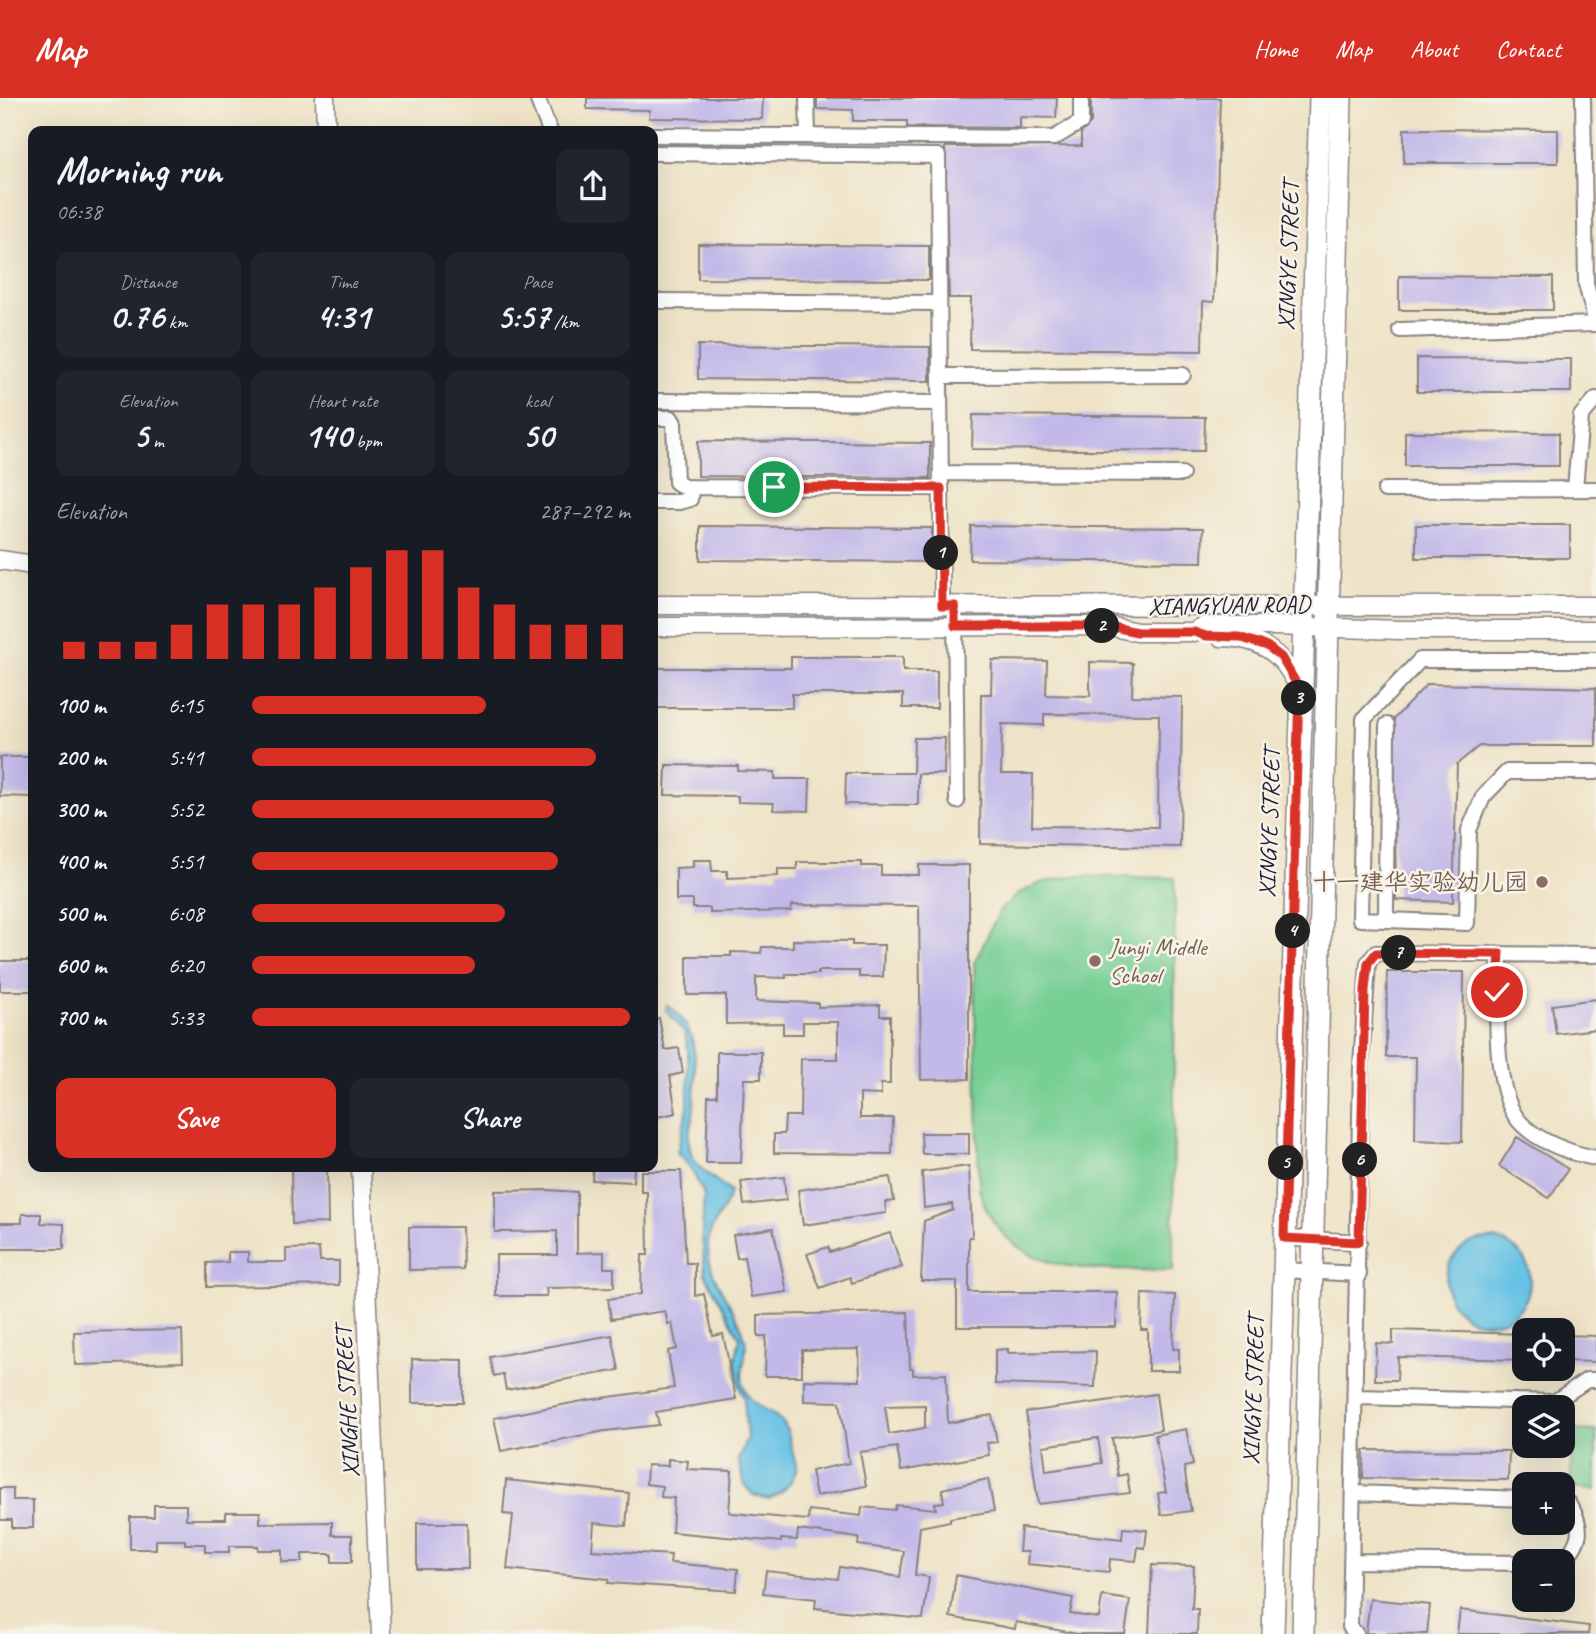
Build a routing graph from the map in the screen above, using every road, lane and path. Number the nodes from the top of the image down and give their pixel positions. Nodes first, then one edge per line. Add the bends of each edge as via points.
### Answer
1 (325, 98) edge
2 (537, 98) edge
3 (807, 98) edge
4 (1081, 98) edge
5 (1320, 98) edge
6 (1340, 98) edge
7 (1583, 98) edge
8 (326, 126) edge
9 (548, 126) edge
10 (658, 135) edge
11 (808, 136) junction
12 (658, 153) edge
13 (1591, 250) edge
14 (658, 301) edge
15 (939, 303) junction
16 (1596, 323) edge
17 (1400, 330) dead end
18 (1183, 375) dead end
19 (940, 376) junction
20 (1596, 399) edge
21 (658, 401) edge
22 (940, 403) junction
23 (658, 418) edge
24 (1182, 474) dead end
25 (941, 480) junction
26 (691, 487) junction
27 (1575, 489) junction
28 (1596, 489) edge
29 (1385, 490) dead end
30 (658, 502) edge
31 (0, 560) edge
32 (28, 564) edge
33 (658, 605) edge
34 (948, 606) junction
35 (1329, 606) junction
36 (1596, 606) edge
37 (1301, 616) junction
38 (955, 626) junction
39 (658, 627) edge
40 (1328, 628) junction
41 (1596, 630) edge
42 (1194, 632) junction
43 (1596, 660) edge
44 (1299, 688) junction
45 (1387, 725) dead end
46 (1596, 772) edge
47 (957, 801) dead end
48 (1386, 920) junction
49 (1500, 954) junction
50 (1596, 955) edge
51 (1596, 1158) edge
52 (361, 1172) edge
53 (1284, 1238) junction
54 (1313, 1239) junction
55 (1359, 1242) junction
56 (1283, 1270) junction
57 (1312, 1271) junction
58 (1359, 1274) junction
59 (1596, 1380) edge
60 (1356, 1398) junction
61 (1354, 1493) junction
62 (1512, 1499) edge
63 (1575, 1514) edge
64 (1575, 1549) edge
65 (1352, 1561) junction
66 (1512, 1563) edge
67 (381, 1634) edge
68 (1273, 1634) edge
69 (1303, 1634) edge
70 (1356, 1634) edge

1 - 8 street
2 - 9 street
3 - 11 street
4 - 11 street via 1081,122 1054,138
5 - 37 main road, XINGYE STREET
6 - 35 main road, XINGYE STREET
7 - 13 street
10 - 11 street
12 - 15 street via 937,156
13 - 16 street via 1586,284
14 - 15 street
15 - 19 street
16 - 17 street
18 - 19 street
19 - 22 street
20 - 27 street via 1581,416
21 - 22 street
22 - 25 street
23 - 26 street via 671,418 676,482
24 - 25 street
25 - 26 street
25 - 34 street
26 - 30 street via 690,499
27 - 28 street
27 - 29 street
31 - 32 street
33 - 34 street, XIANGYUAN ROAD
34 - 37 street, XIANGYUAN ROAD
34 - 38 street
35 - 36 street, XIANGYUAN ROAD
35 - 37 street, XIANGYUAN ROAD
35 - 40 main road, XINGYE STREET
37 - 40 street, XIANGYUAN ROAD
37 - 42 street, XIANGYUAN ROAD via 1204,626
37 - 44 main road, XINGYE STREET
38 - 39 street, XIANGYUAN ROAD
38 - 42 street, XIANGYUAN ROAD via 1109,626 1137,632
38 - 47 street
40 - 41 street, XIANGYUAN ROAD
40 - 54 main road, XINGYE STREET
42 - 44 street via 1239,637 1267,646 1290,668
43 - 48 street via 1420,660 1364,719 1360,919
44 - 53 main road, XINGYE STREET
45 - 48 street
46 - 48 street via 1507,772 1483,797 1469,830 1467,923
49 - 50 street
49 - 51 street via 1497,1042 1502,1079 1519,1121 1548,1141
49 - 55 street via 1376,953 1368,963 1361,1065
52 - 67 street, XINGHE STREET
53 - 54 street
53 - 56 main road, XINGYE STREET
54 - 55 street
54 - 57 main road, XINGYE STREET
55 - 58 street
56 - 57 street
56 - 68 main road, XINGYE STREET
57 - 58 street
57 - 69 main road, XINGYE STREET
58 - 60 street
59 - 60 street via 1587,1380 1554,1402
60 - 61 street
61 - 62 street
61 - 65 street
63 - 64 street via 1581,1534
65 - 66 street
65 - 70 street via 1350,1627

